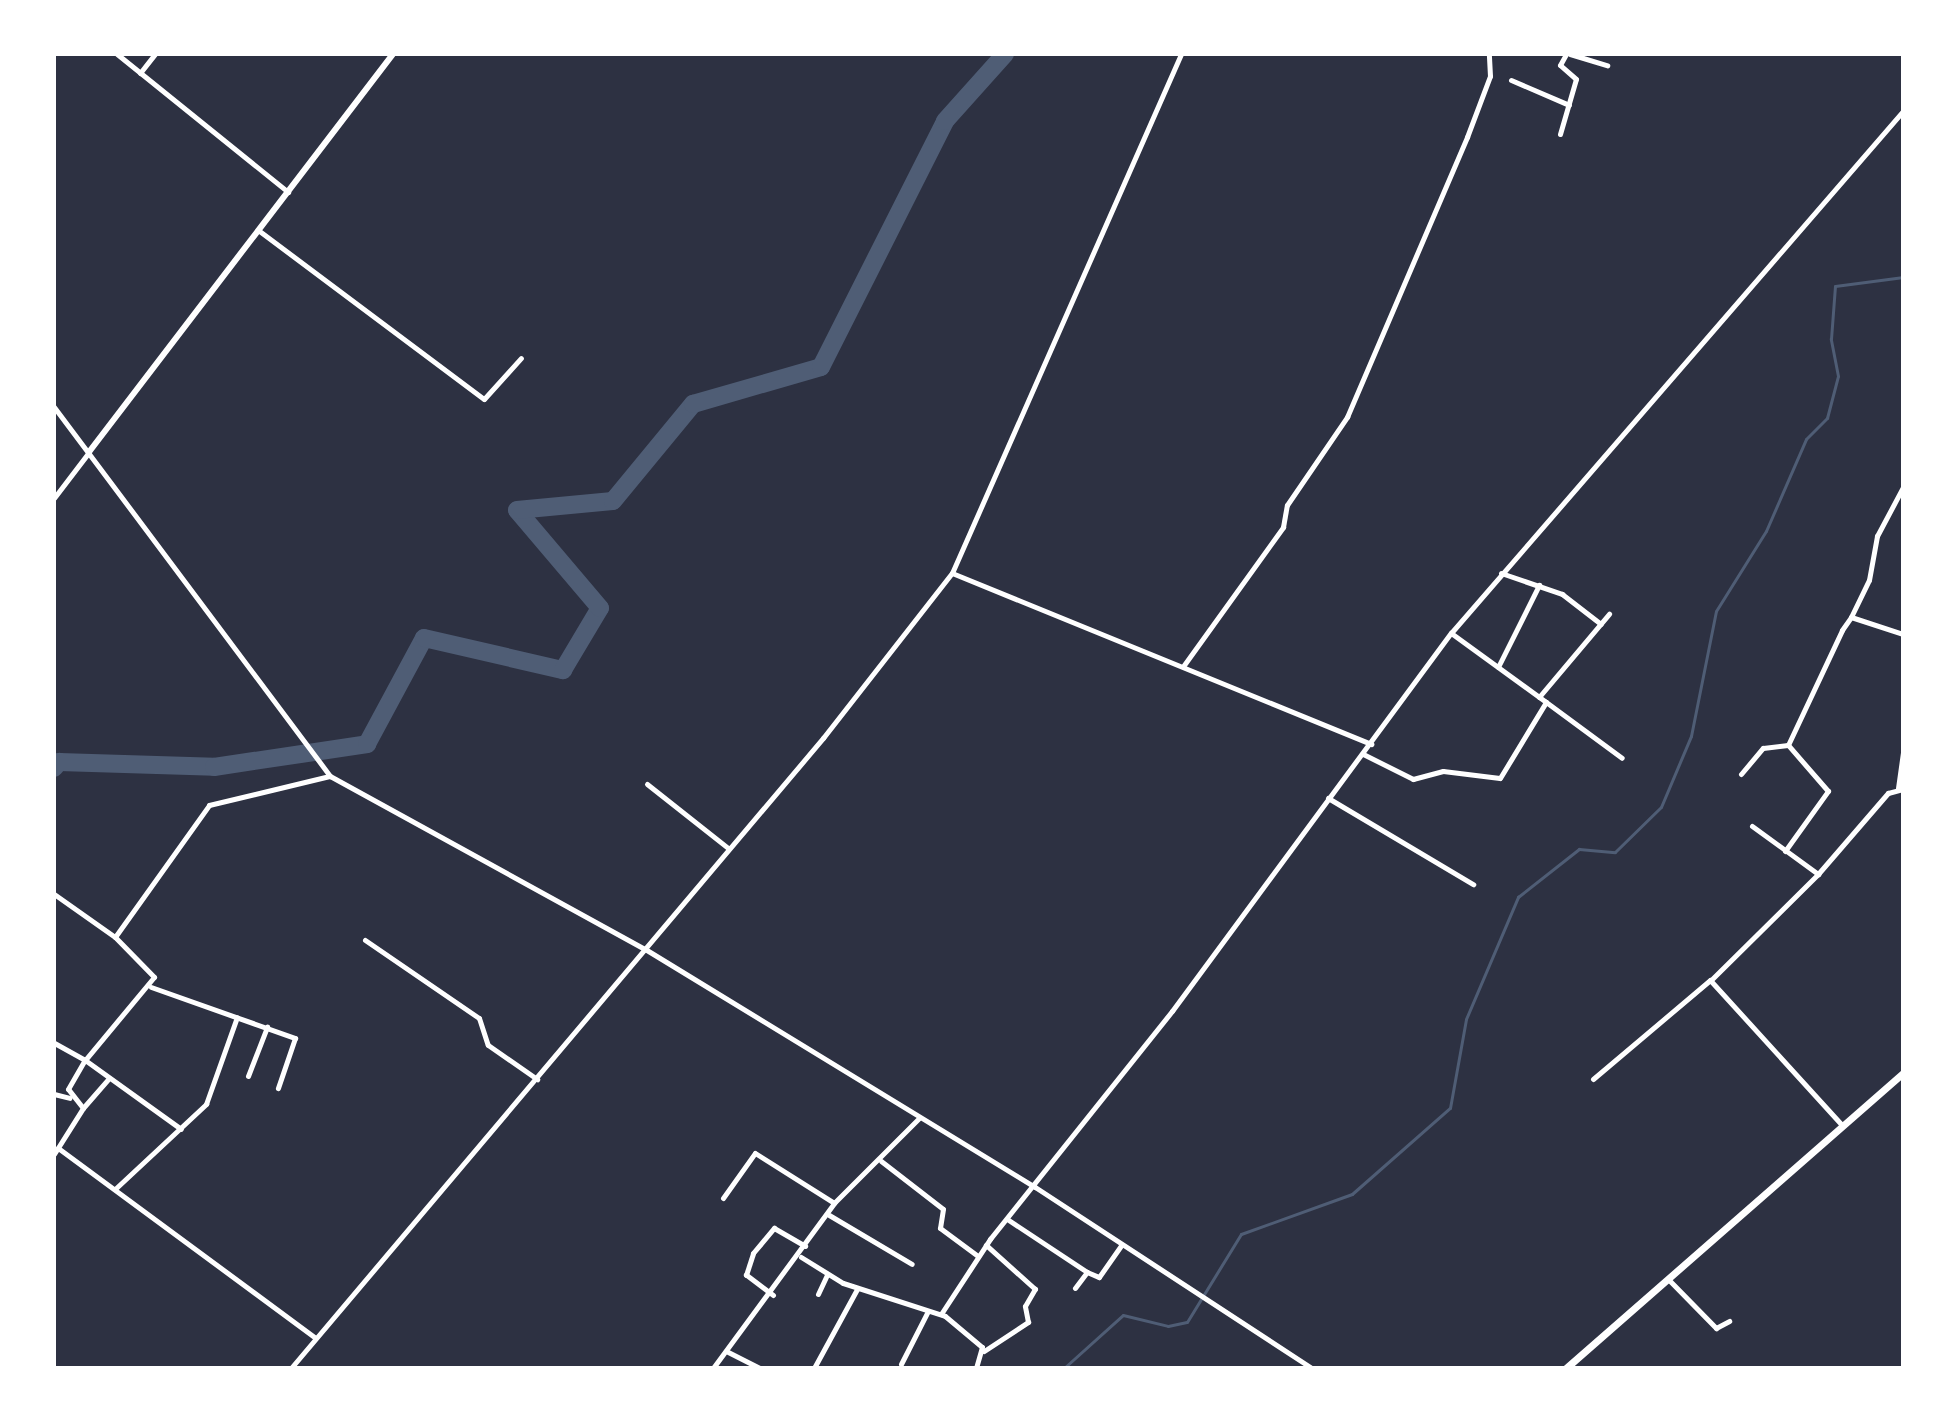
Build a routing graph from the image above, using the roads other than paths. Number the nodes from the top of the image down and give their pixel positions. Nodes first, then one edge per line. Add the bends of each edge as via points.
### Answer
1 (117, 54) edge
2 (155, 54) edge
3 (393, 54) edge
4 (1181, 54) edge
5 (1489, 54) edge
6 (1568, 54) edge
7 (1607, 65) dead end
8 (140, 73) junction
9 (1511, 80) dead end
10 (1570, 105) junction
11 (1903, 111) edge
12 (1560, 134) dead end
13 (288, 192) junction
14 (258, 230) junction
15 (521, 358) dead end
16 (54, 407) edge
17 (89, 452) junction
18 (1903, 487) edge
19 (54, 498) edge
20 (952, 573) junction
21 (1501, 573) junction
22 (1539, 585) junction
23 (1609, 614) dead end
24 (1851, 617) junction
25 (1601, 624) junction
26 (1451, 633) junction
27 (1903, 634) edge
28 (1184, 665) junction
29 (1498, 667) junction
30 (1539, 697) junction
31 (1546, 702) junction
32 (1371, 744) junction
33 (1788, 745) junction
34 (1903, 752) edge
35 (1363, 754) junction
36 (1622, 758) dead end
37 (1741, 774) dead end
38 (330, 776) junction
39 (647, 784) dead end
40 (1901, 788) edge
41 (1328, 798) junction
42 (1752, 826) dead end
43 (728, 848) junction
44 (1785, 851) junction
45 (1818, 874) junction
46 (1473, 884) dead end
47 (54, 894) edge
48 (115, 937) junction
49 (365, 940) dead end
50 (645, 949) junction
51 (1710, 980) junction
52 (151, 987) junction
53 (237, 1017) junction
54 (267, 1027) junction
55 (54, 1043) edge
56 (85, 1060) junction
57 (1903, 1073) edge
58 (248, 1076) dead end
59 (108, 1079) junction
60 (537, 1079) junction
61 (1593, 1079) dead end
62 (278, 1088) dead end
63 (54, 1094) edge
64 (71, 1099) junction
65 (83, 1108) junction
66 (919, 1118) junction
67 (1842, 1125) junction
68 (181, 1129) junction
69 (56, 1151) edge
70 (881, 1161) junction
71 (1035, 1187) junction
72 (115, 1189) junction
73 (723, 1198) dead end
74 (834, 1203) junction
75 (829, 1215) junction
76 (1007, 1219) junction
77 (986, 1245) junction
78 (1121, 1245) junction
79 (805, 1246) junction
80 (978, 1256) junction
81 (801, 1257) junction
82 (912, 1264) dead end
83 (1087, 1272) junction
84 (827, 1275) junction
85 (1668, 1279) junction
86 (1075, 1288) dead end
87 (857, 1289) junction
88 (818, 1294) dead end
89 (773, 1295) junction
90 (928, 1311) junction
91 (941, 1314) junction
92 (1729, 1321) dead end
93 (316, 1338) junction
94 (984, 1351) junction
95 (728, 1352) junction
96 (901, 1364) dead end
97 (1301, 1365) edge
98 (291, 1368) edge
99 (713, 1368) edge
100 (760, 1368) edge
101 (814, 1368) edge
102 (976, 1368) edge
103 (1312, 1368) edge
104 (1566, 1368) edge

1 - 8 street
2 - 8 street
3 - 13 street
4 - 20 street
5 - 28 street via 1490,76 1347,417 1287,505 1283,527
6 - 7 street
6 - 10 street via 1560,65 1576,79
8 - 13 street
9 - 10 street
10 - 12 street
11 - 21 street
13 - 14 street
14 - 15 street via 484,399
14 - 17 street
16 - 17 street
17 - 19 street
17 - 38 street
18 - 24 street via 1877,536 1869,580
20 - 28 street
20 - 43 street
21 - 22 street
21 - 26 street
22 - 25 street
22 - 29 street
23 - 25 street
24 - 27 street
24 - 33 street
25 - 30 street
26 - 29 street
26 - 32 street
28 - 32 street
29 - 30 street
30 - 31 street
31 - 35 street via 1496,780 1443,771 1416,779
31 - 36 street
32 - 35 street
33 - 37 street via 1763,748
33 - 44 street via 1828,791
34 - 40 street
35 - 41 street
38 - 48 street via 209,805
38 - 50 street
39 - 43 street
40 - 45 street
41 - 46 street
41 - 71 street
42 - 44 street
43 - 50 street
44 - 45 street
45 - 51 street
47 - 48 street
48 - 52 street via 153,971
49 - 60 street via 479,1018 488,1045
50 - 60 street
50 - 66 street
51 - 61 street
51 - 67 street
52 - 53 street
52 - 56 street
53 - 54 street
53 - 68 street via 213,1092
54 - 58 street
54 - 62 street via 296,1040
55 - 56 street
56 - 59 street
56 - 64 street via 68,1089
57 - 67 main road
59 - 65 street
59 - 68 street
60 - 93 street
63 - 64 street
64 - 65 street
65 - 69 street
66 - 70 street
66 - 71 street
67 - 85 main road
68 - 72 street
69 - 72 street
70 - 74 street
70 - 80 street via 943,1209 940,1228
71 - 76 street
71 - 78 street
72 - 93 street
73 - 74 street via 755,1153
74 - 75 street
75 - 79 street
75 - 82 street
76 - 77 street
76 - 83 street
77 - 80 street
77 - 94 street via 1035,1289 1025,1306 1028,1322
78 - 83 street via 1099,1277
78 - 97 street
79 - 81 street
79 - 89 street via 774,1228 753,1253 746,1275
80 - 91 street
81 - 84 street
81 - 89 street
83 - 86 street
84 - 87 street
84 - 88 street
85 - 92 street via 1716,1328
85 - 104 main road
87 - 90 street
87 - 101 street
89 - 95 street
90 - 91 street
90 - 96 street
91 - 94 street
93 - 98 street
94 - 102 street
95 - 99 street
95 - 100 street
97 - 103 street

